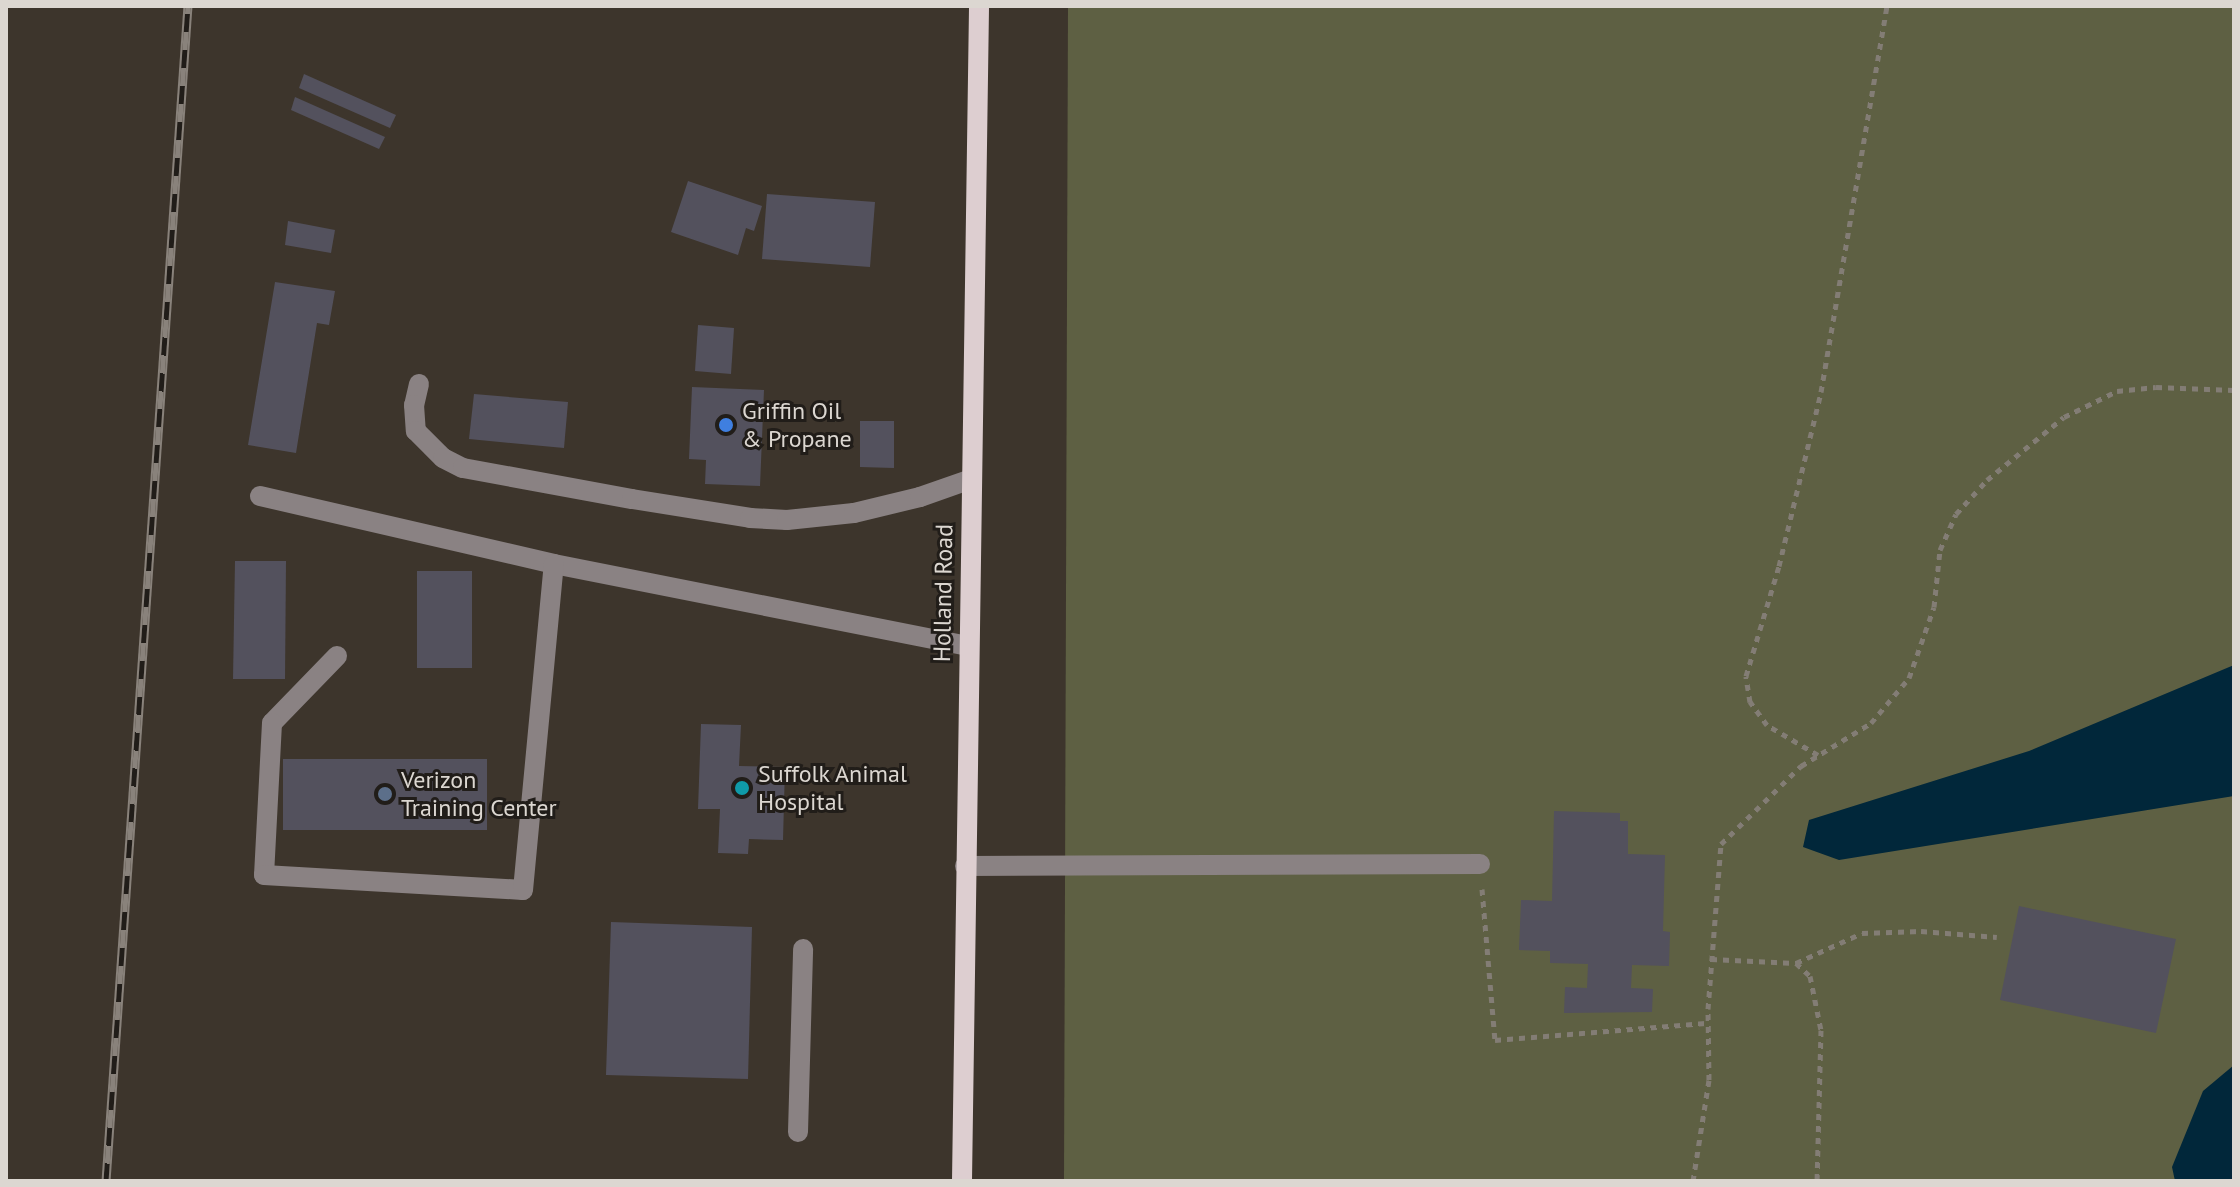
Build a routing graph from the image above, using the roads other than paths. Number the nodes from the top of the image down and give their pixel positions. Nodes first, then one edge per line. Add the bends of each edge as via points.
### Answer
1 (979, 6) edge
2 (419, 384) dead end
3 (971, 479) junction
4 (260, 496) dead end
5 (554, 564) junction
6 (968, 646) junction
7 (337, 656) dead end
8 (1480, 864) road end
9 (965, 866) junction
10 (803, 949) dead end
11 (798, 1132) dead end
12 (962, 1181) edge

1 - 3 main road, Holland Road
2 - 3 street via 416,431 443,458 463,468 632,499 787,520 854,513
3 - 6 main road, Holland Road
4 - 5 street
5 - 6 street
5 - 7 street via 523,890 264,875 272,723
6 - 9 main road, Holland Road
8 - 9 street
9 - 12 main road, Holland Road
10 - 11 street

